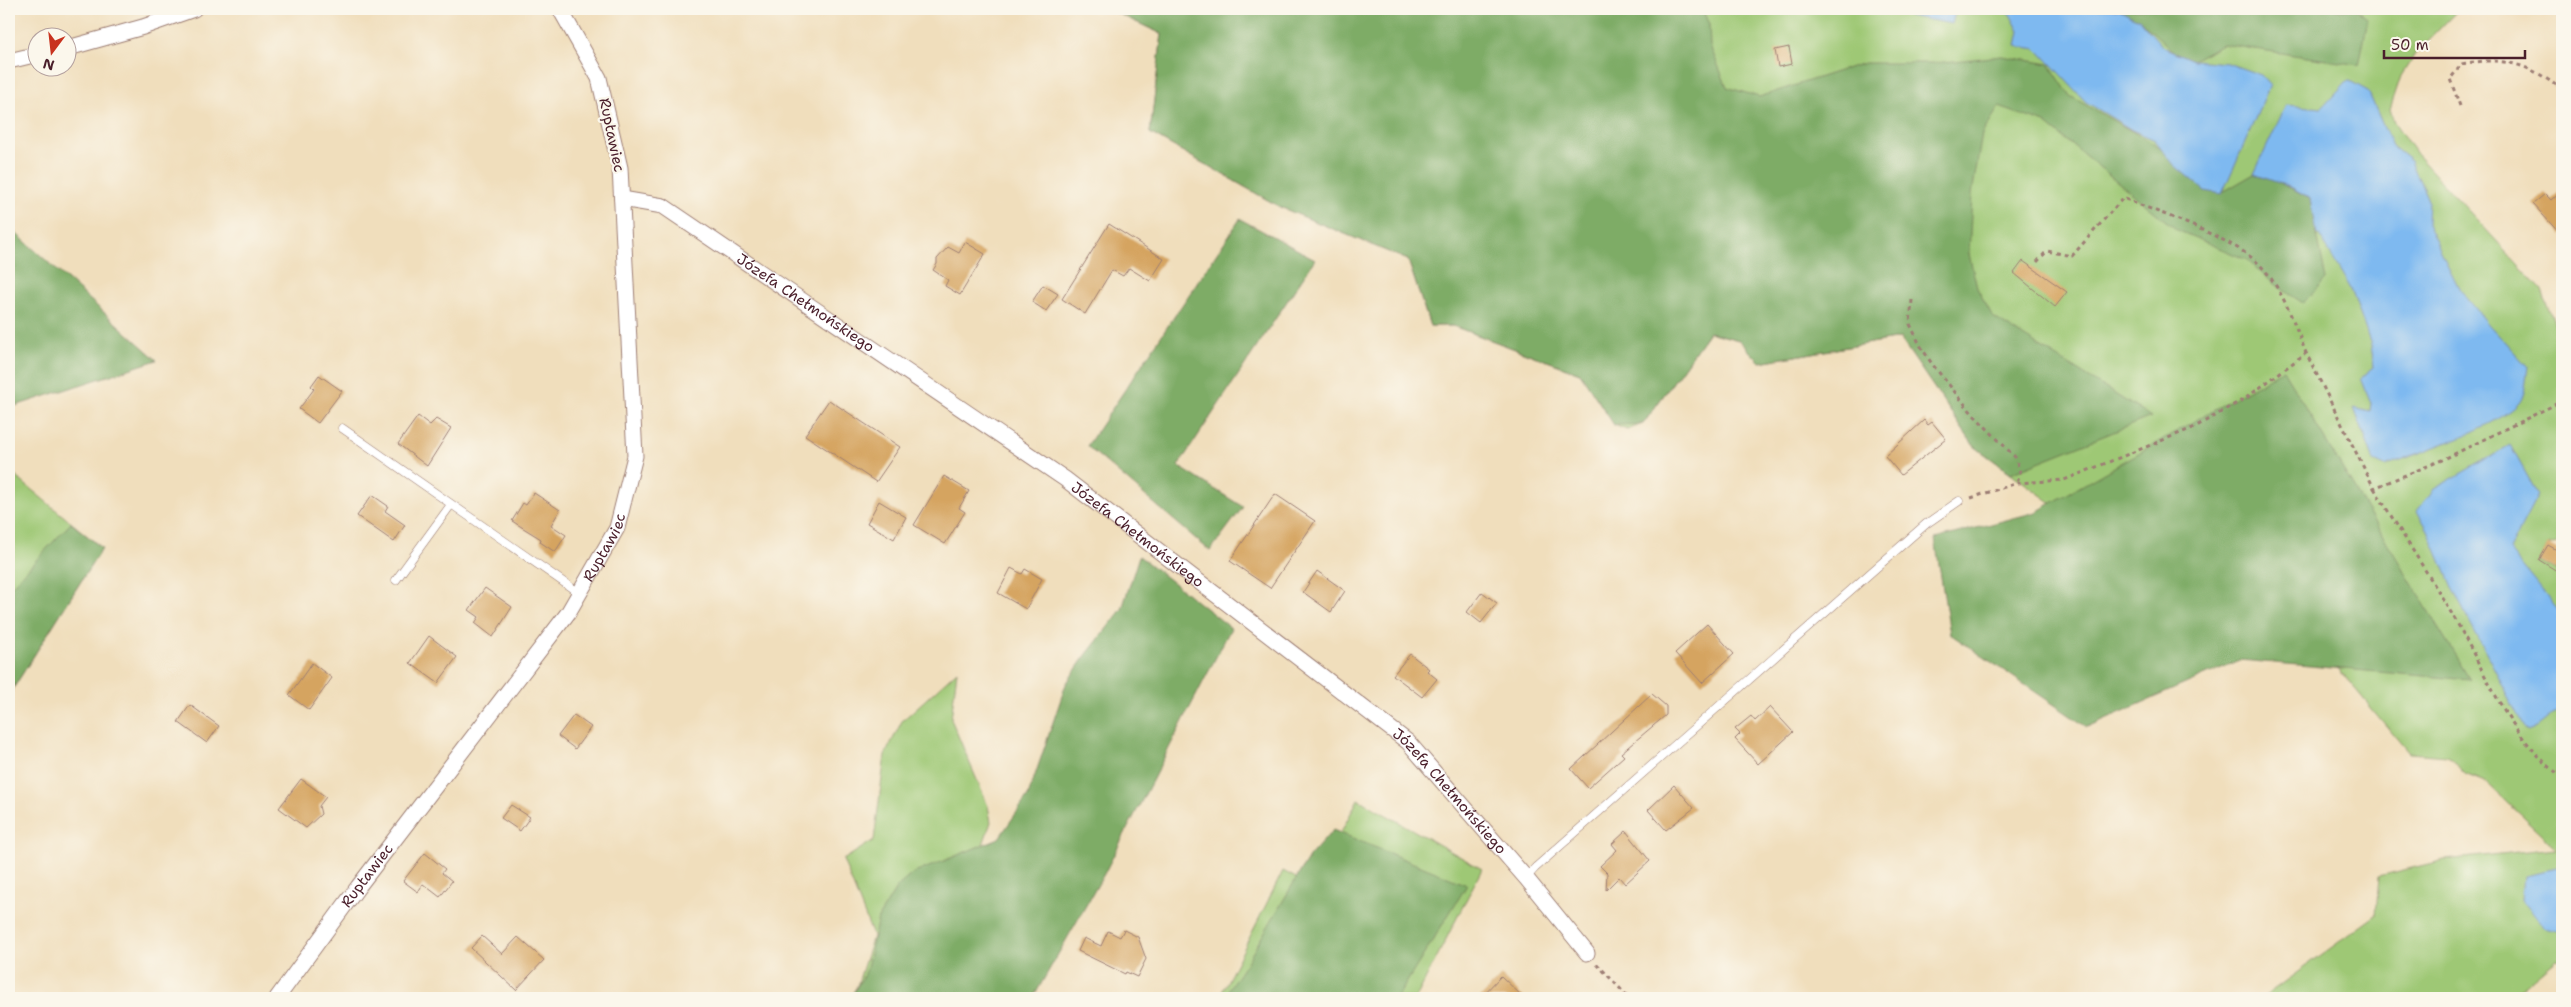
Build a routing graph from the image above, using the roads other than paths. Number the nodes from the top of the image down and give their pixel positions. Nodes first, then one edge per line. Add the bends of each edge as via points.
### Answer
1 (194, 9) edge
2 (560, 9) edge
3 (78, 45) edge
4 (28, 56) edge
5 (9, 61) edge
6 (622, 199) junction
7 (342, 428) dead end
8 (1959, 501) road end
9 (450, 506) junction
10 (396, 580) dead end
11 (579, 594) junction
12 (1526, 878) junction
13 (1586, 952) road end
14 (276, 998) edge

1 - 3 street
2 - 6 street, Ruptawiec via 599,78 620,168
4 - 5 street
6 - 11 street, Ruptawiec via 635,456 617,528
6 - 12 street, Józefa Chełmońskiego via 663,206 1065,479 1408,742
7 - 9 lane
8 - 12 lane via 1919,531
9 - 10 lane
9 - 11 lane
11 - 14 street, Ruptawiec via 568,613
12 - 13 street, Józefa Chełmońskiego

